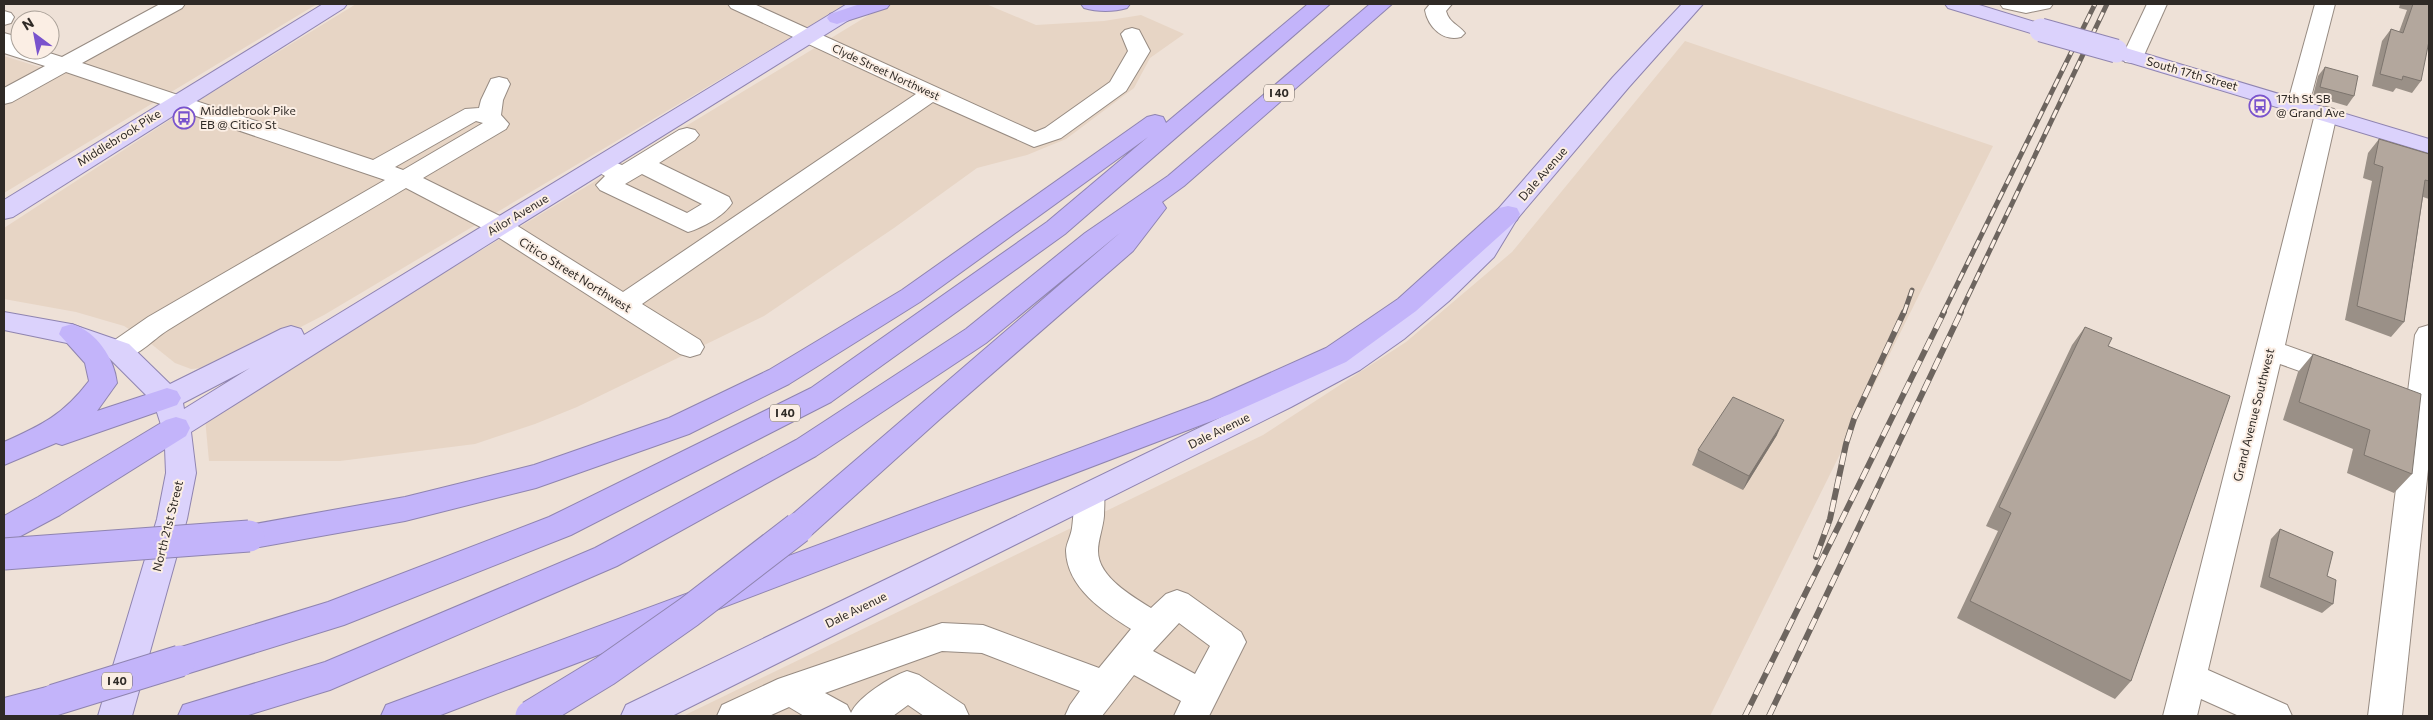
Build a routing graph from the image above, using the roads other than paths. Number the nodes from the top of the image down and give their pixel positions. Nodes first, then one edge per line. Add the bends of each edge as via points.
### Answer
1 (174, 4) edge
2 (337, 4) edge
3 (738, 4) edge
4 (861, 4) edge
5 (880, 4) edge
6 (1091, 4) edge
7 (1120, 4) edge
8 (1382, 4) edge
9 (1442, 4) edge
10 (1693, 4) edge
11 (1955, 4) edge
12 (2010, 4) edge
13 (2043, 4) edge
14 (2157, 4) edge
15 (2325, 4) edge
16 (1312, 10) edge
17 (838, 18) junction
18 (1454, 33) dead end
19 (1132, 34) dead end
20 (809, 36) junction
21 (4, 39) edge
22 (2125, 54) junction
23 (64, 64) junction
24 (499, 84) dead end
25 (932, 93) junction
26 (4, 97) edge
27 (178, 101) junction
28 (2298, 105) junction
29 (2326, 114) junction
30 (489, 117) junction
31 (671, 137) junction
32 (2429, 146) edge
33 (601, 164) junction
34 (375, 168) junction
35 (406, 179) junction
36 (1176, 181) junction
37 (4, 211) edge
38 (1508, 214) junction
39 (499, 226) junction
40 (475, 240) junction
41 (623, 305) junction
42 (4, 320) edge
43 (72, 334) junction
44 (2429, 335) edge
45 (690, 347) dead end
46 (2270, 350) junction
47 (119, 351) junction
48 (2365, 384) edge
49 (167, 398) junction
50 (2414, 402) edge
51 (176, 428) junction
52 (4, 454) edge
53 (1090, 494) junction
54 (4, 530) edge
55 (4, 554) edge
56 (1154, 626) junction
57 (1132, 656) junction
58 (2190, 678) junction
59 (790, 690) junction
60 (1196, 706) edge
61 (1093, 707) edge
62 (4, 713) edge
63 (115, 716) edge
64 (194, 716) edge
65 (398, 716) edge
66 (531, 716) edge
67 (638, 716) edge
68 (734, 716) edge
69 (835, 716) edge
70 (867, 716) edge
71 (952, 716) edge
72 (2180, 716) edge
73 (2275, 716) edge
74 (2385, 716) edge

1 - 23 street
2 - 27 main road, Middlebrook Pike
3 - 20 street, Clyde Street Northwest
4 - 17 main road, Ailor Avenue
5 - 17 highway
6 - 7 highway
8 - 36 highway, I 40
9 - 18 street via 1435,10 1436,18 1441,26
10 - 38 main road, Dale Avenue
11 - 22 main road, South 17th Street, bridge
12 - 13 street via 2026,7
14 - 22 street
15 - 28 street
16 - 55 highway, bridge via 911,296 780,377 679,426 536,476 405,509 249,536
16 - 62 highway, I 40, bridge via 1056,228 821,395 560,526 332,615
17 - 20 main road, Ailor Avenue
19 - 25 street, Clyde Street Northwest via 1139,51 1118,86 1053,133 1034,140
20 - 25 street, Clyde Street Northwest
20 - 31 main road, Ailor Avenue
21 - 23 street, Citico Street Northwest via 12,48
22 - 28 main road, South 17th Street
23 - 26 street
23 - 27 street, Citico Street Northwest
24 - 30 street
25 - 41 street
27 - 34 street, Citico Street Northwest
27 - 37 main road, Middlebrook Pike
28 - 29 main road, South 17th Street
29 - 32 main road, South 17th Street
29 - 46 street, Grand Avenue Southwest
30 - 34 street via 473,114
30 - 35 street via 498,124
31 - 33 main road, Ailor Avenue
31 - 33 street via 632,170
33 - 39 main road, Ailor Avenue
34 - 35 street, Citico Street Northwest
35 - 39 street, Citico Street Northwest
35 - 47 street via 157,324
36 - 64 highway, I 40 via 1094,239 976,336 806,448 606,557 330,675
36 - 66 highway, bridge via 1124,244 798,528 689,612 605,671
38 - 53 main road, Dale Avenue via 1485,251 1440,295 1350,363
38 - 65 highway via 1407,305 1328,359 1192,418
39 - 40 main road, Ailor Avenue
39 - 41 street, Citico Street Northwest
40 - 49 main road via 424,263 265,351
40 - 51 main road, Ailor Avenue
41 - 45 street, Citico Street Northwest
42 - 43 main road, North 21st Street
43 - 47 main road, North 21st Street
43 - 52 highway via 94,354 103,368 103,383 83,409 55,431
44 - 50 street
46 - 48 street
46 - 58 street, Grand Avenue Southwest
47 - 49 main road, North 21st Street
49 - 51 main road, North 21st Street
49 - 52 highway
50 - 74 street
51 - 54 highway
51 - 63 main road, North 21st Street via 181,473 174,510
53 - 56 street via 1082,551 1088,575 1119,606
53 - 67 main road, Dale Avenue
56 - 57 street
56 - 60 street via 1177,604 1229,642
57 - 60 street
57 - 61 street
58 - 72 street, Grand Avenue Southwest
58 - 73 street
59 - 61 street via 942,637 983,639
59 - 68 street
59 - 69 street
70 - 71 street via 907,686

